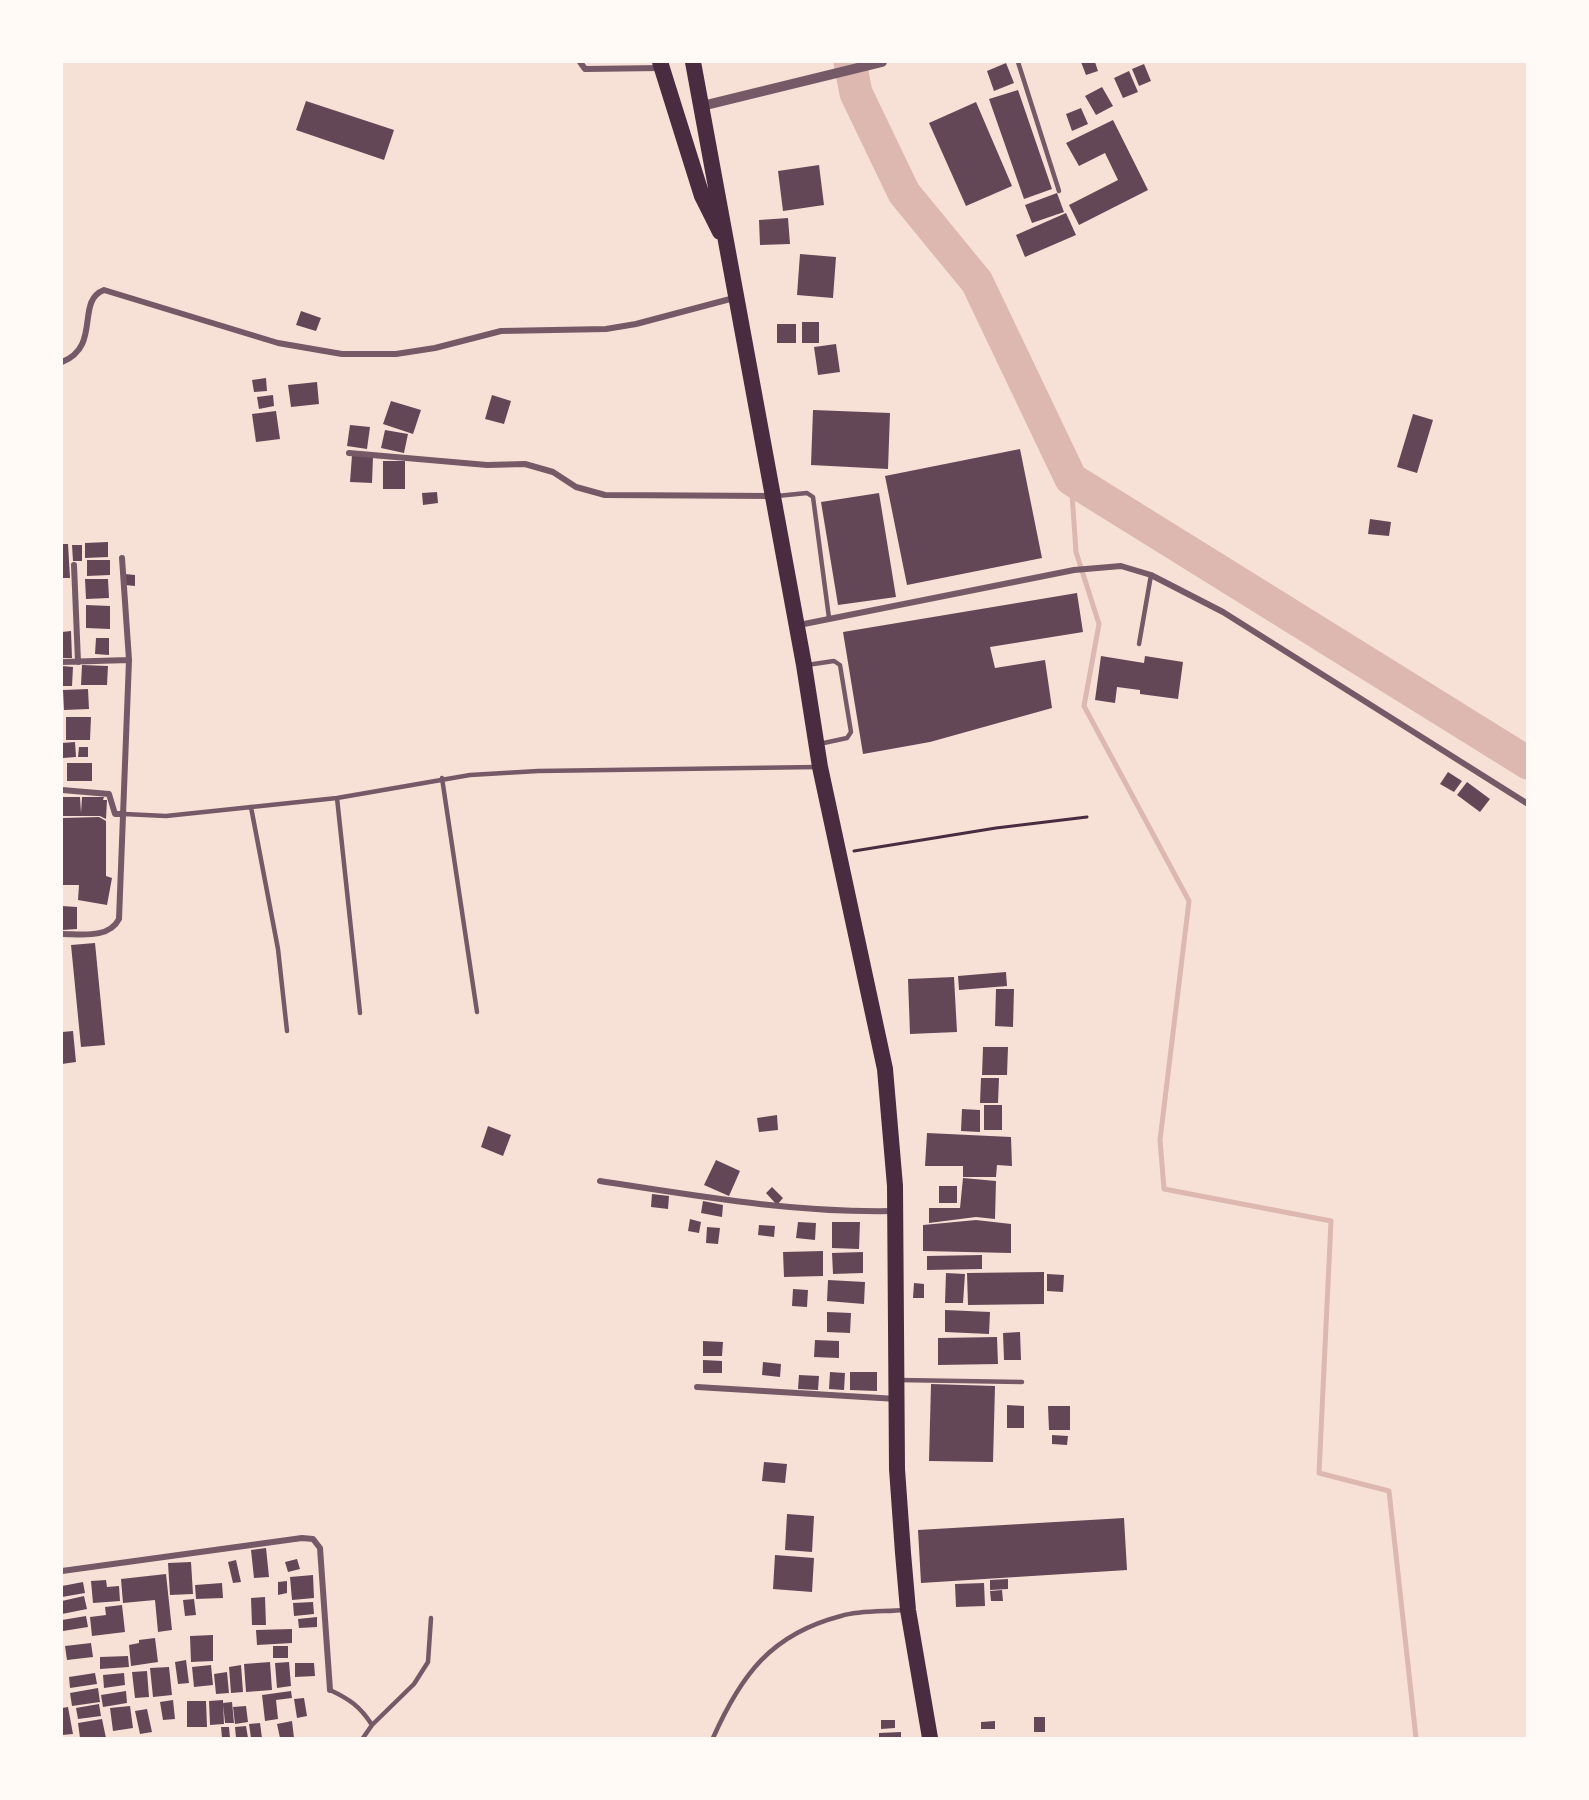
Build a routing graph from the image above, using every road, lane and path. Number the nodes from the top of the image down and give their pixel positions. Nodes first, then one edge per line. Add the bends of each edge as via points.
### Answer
1 (580, 62) edge
2 (693, 62) edge
3 (882, 62) edge
4 (1018, 62) edge
5 (660, 65) edge
6 (702, 106) junction
7 (1059, 191) dead end
8 (729, 249) junction
9 (737, 297) junction
10 (62, 362) edge
11 (349, 453) dead end
12 (773, 496) junction
13 (122, 558) dead end
14 (74, 565) dead end
15 (1151, 575) junction
16 (829, 618) junction
17 (795, 625) junction
18 (1139, 644) dead end
19 (129, 660) junction
20 (62, 662) edge
21 (78, 662) junction
22 (804, 665) junction
23 (817, 745) junction
24 (820, 767) junction
25 (442, 778) junction
26 (62, 790) edge
27 (337, 798) junction
28 (1527, 804) edge
29 (251, 807) junction
30 (124, 814) junction
31 (1086, 817) dead end
32 (840, 854) junction
33 (62, 934) edge
34 (477, 1012) dead end
35 (360, 1013) dead end
36 (286, 1031) dead end
37 (600, 1180) dead end
38 (895, 1211) junction
39 (897, 1380) junction
40 (1022, 1382) dead end
41 (697, 1387) dead end
42 (897, 1399) junction
43 (62, 1571) edge
44 (908, 1610) junction
45 (431, 1618) dead end
46 (330, 1690) joint
47 (372, 1725) junction
48 (363, 1738) edge
49 (713, 1738) edge
50 (930, 1738) edge

1 - 5 street via 585,69
2 - 6 highway
3 - 6 street
4 - 7 lane
5 - 8 highway via 702,195
6 - 8 highway
8 - 9 highway
9 - 10 street via 616,327 501,331 396,354 342,354 278,343 104,290 91,301 83,344 74,357
9 - 12 highway
11 - 12 street via 487,465 525,464 553,472 576,487 605,495
12 - 16 lane via 813,497
12 - 17 highway
13 - 19 street
14 - 21 street
15 - 16 street via 1121,566 1096,566
15 - 18 lane
15 - 28 street via 1223,612
16 - 17 street
17 - 22 highway
19 - 21 street
19 - 30 street
20 - 21 street
22 - 23 highway
22 - 23 lane via 834,661 840,665 851,732 847,738
23 - 24 highway
24 - 25 lane via 538,771
24 - 32 highway
25 - 27 lane via 422,785
25 - 34 lane
26 - 30 street via 109,794 115,814
27 - 29 lane
27 - 35 lane
29 - 30 lane via 166,816
29 - 36 lane via 278,950
30 - 33 street via 122,896 116,926 103,933
31 - 32 path
32 - 38 highway via 885,1069
37 - 38 street via 767,1206 841,1212
38 - 39 highway
39 - 40 lane
39 - 42 highway
41 - 42 street
42 - 44 highway via 897,1470
43 - 46 street via 313,1539 321,1548
44 - 49 lane via 842,1616 783,1640 745,1678
44 - 50 highway
45 - 47 lane via 428,1662 414,1684
46 - 47 lane via 355,1702
47 - 48 lane

